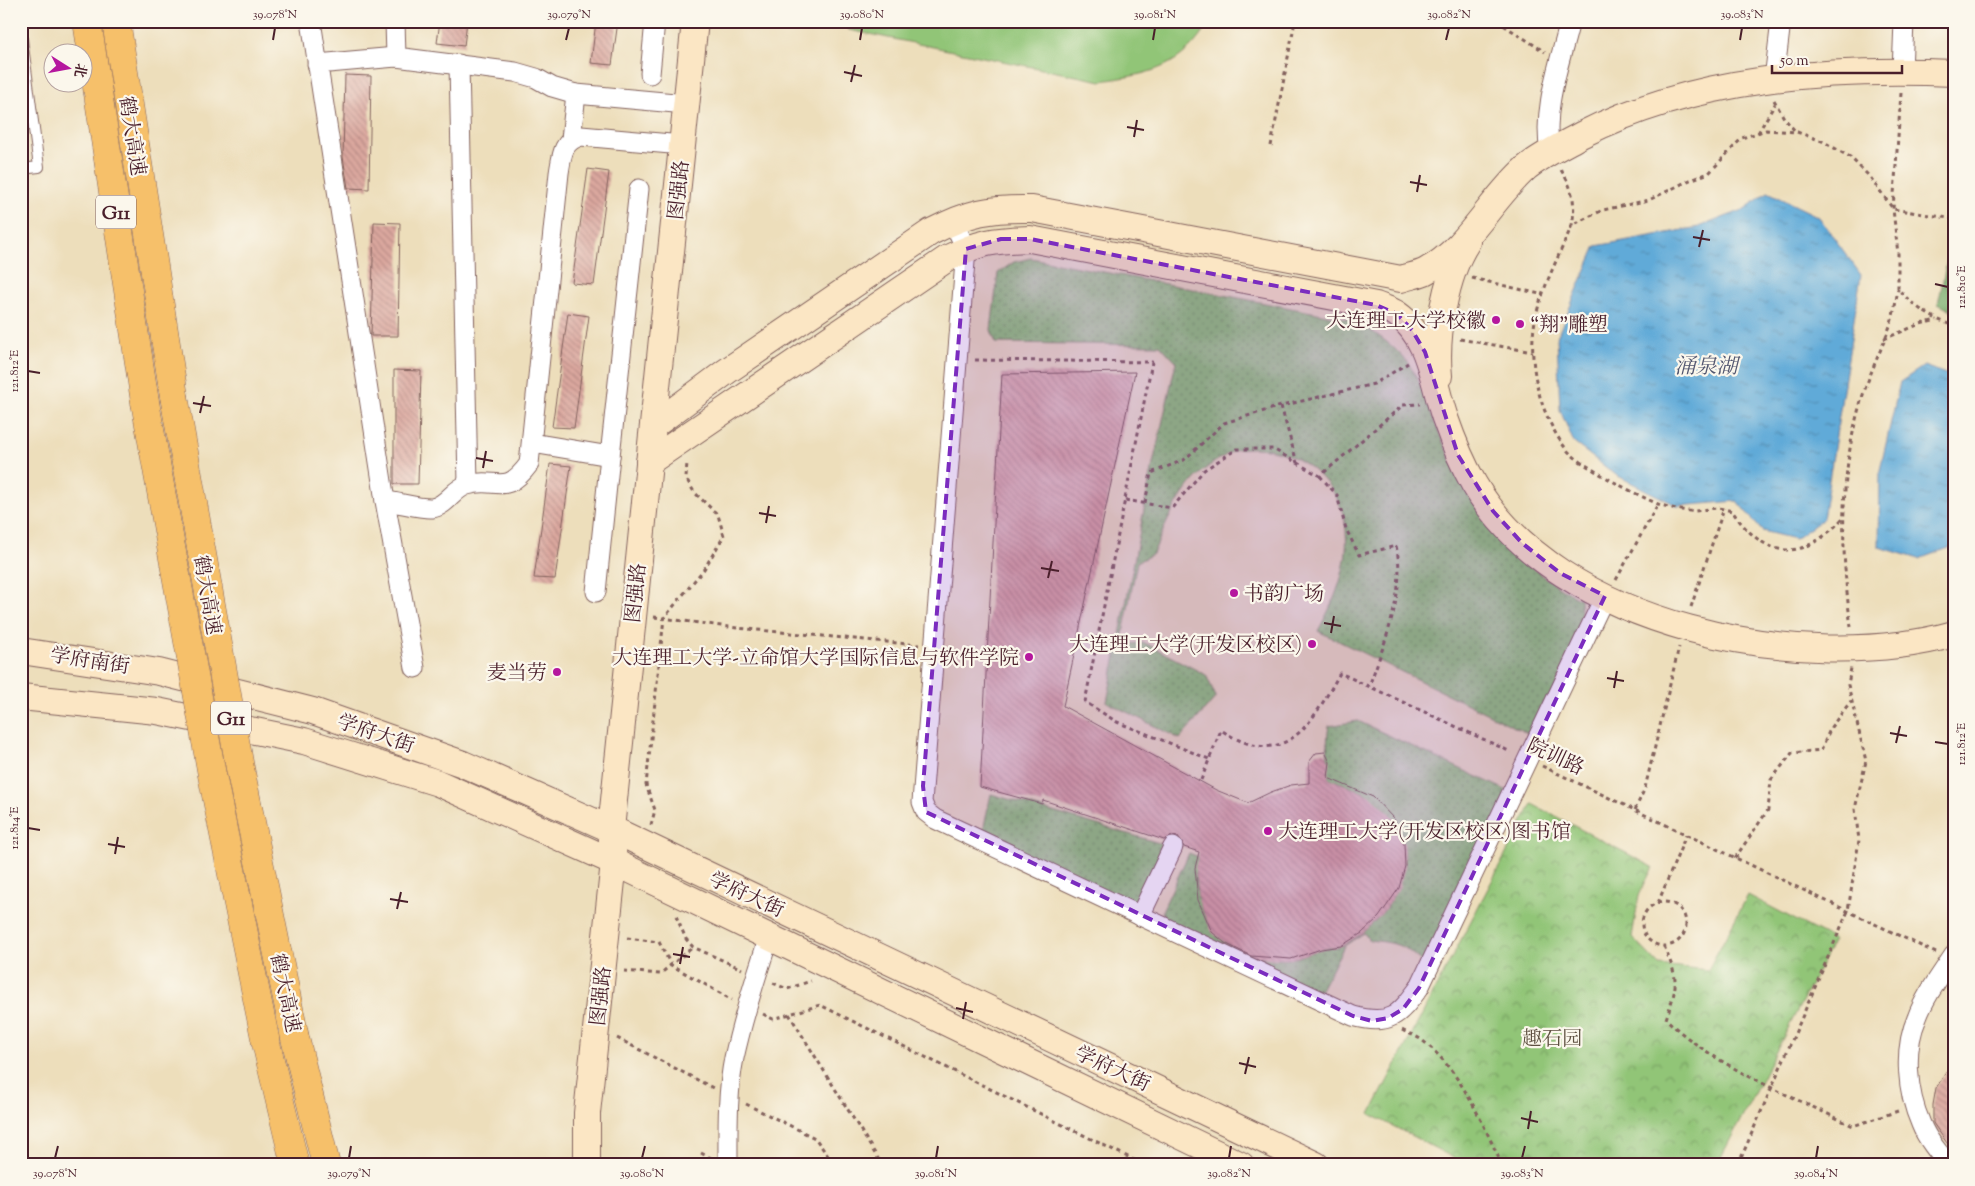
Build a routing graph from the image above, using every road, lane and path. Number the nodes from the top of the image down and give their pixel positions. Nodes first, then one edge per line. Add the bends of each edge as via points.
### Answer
1 (87, 21) edge
2 (116, 21) edge
3 (311, 21) edge
4 (395, 21) edge
5 (655, 21) edge
6 (695, 21) edge
7 (1295, 21) edge
8 (1497, 21) edge
9 (1570, 21) edge
10 (1781, 21) edge
11 (1904, 21) edge
12 (21, 31) edge
13 (396, 57) junction
14 (1560, 61) junction
15 (317, 64) junction
16 (459, 64) junction
17 (1902, 72) junction
18 (1954, 73) edge
19 (650, 74) dead end
20 (1773, 92) junction
21 (576, 94) junction
22 (686, 104) junction
23 (1758, 132) junction
24 (1797, 132) junction
25 (571, 139) junction
26 (682, 145) junction
27 (1271, 146) dead end
28 (1550, 152) junction
29 (21, 169) edge
30 (638, 189) dead end
31 (1893, 209) junction
32 (1483, 216) junction
33 (1954, 219) edge
34 (953, 221) junction
35 (1572, 226) junction
36 (966, 249) junction
37 (1452, 274) junction
38 (1898, 289) junction
39 (1544, 295) junction
40 (1936, 320) junction
41 (1954, 326) edge
42 (1884, 340) junction
43 (1433, 344) junction
44 (1533, 352) junction
45 (957, 360) junction
46 (1441, 402) junction
47 (1281, 406) junction
48 (653, 426) junction
49 (690, 434) junction
50 (532, 443) junction
51 (610, 456) junction
52 (649, 462) junction
53 (1297, 463) junction
54 (1320, 476) junction
55 (468, 484) junction
56 (1125, 500) junction
57 (385, 501) junction
58 (1145, 503) junction
59 (1658, 504) junction
60 (1724, 508) junction
61 (1842, 519) junction
62 (596, 592) dead end
63 (1606, 597) junction
64 (633, 615) junction
65 (664, 618) junction
66 (1684, 628) junction
67 (1954, 634) edge
68 (934, 647) junction
69 (1854, 648) junction
70 (21, 651) edge
71 (415, 668) dead end
72 (159, 672) joint
73 (1369, 686) junction
74 (21, 697) edge
75 (1851, 700) junction
76 (1209, 759) junction
77 (1527, 760) junction
78 (1201, 780) dead end
79 (1635, 810) junction
80 (611, 829) junction
81 (1686, 835) junction
82 (1173, 847) dead end
83 (1734, 858) junction
84 (614, 862) junction
85 (1658, 903) junction
86 (1848, 911) junction
87 (1140, 916) junction
88 (770, 937) junction
89 (626, 938) dead end
90 (1664, 946) junction
91 (693, 947) dead end
92 (1952, 957) edge
93 (671, 965) junction
94 (621, 970) dead end
95 (749, 1008) junction
96 (789, 1014) junction
97 (1379, 1020) junction
98 (1772, 1086) junction
99 (1916, 1106) junction
100 (296, 1165) edge
101 (326, 1165) edge
102 (587, 1165) edge
103 (728, 1165) edge
104 (882, 1165) edge
105 (1144, 1165) edge
106 (1241, 1165) edge
107 (1316, 1165) edge
108 (1502, 1165) edge
109 (1738, 1165) edge
110 (1949, 1165) edge

1 - 100 highway, 鹤大高速 / G11, bridge via 145,402 208,756 266,1044
2 - 101 highway, 鹤大高速 / G11, bridge via 174,396 240,768 295,1038
3 - 15 street
4 - 13 street
5 - 19 street
6 - 22 street, 图强路
7 - 27 path
8 - 14 path
9 - 14 street
10 - 20 street
11 - 17 street
12 - 29 lane via 39,167
13 - 15 street
13 - 16 street
14 - 28 street via 1548,115
15 - 57 street
16 - 21 street via 516,72
16 - 55 street
17 - 18 street
17 - 20 street
17 - 31 path
20 - 23 path
20 - 24 path
20 - 28 street via 1697,91 1623,116
21 - 22 street
21 - 25 street
22 - 26 street, 图强路
23 - 24 path
23 - 35 path via 1742,138 1709,173 1649,200 1602,210
24 - 31 path via 1822,141 1850,157 1870,177
25 - 26 street via 581,136
25 - 50 street via 562,151 559,173
26 - 48 street, 图强路
28 - 32 street via 1527,168
28 - 35 path via 1570,184 1575,208
30 - 51 street
31 - 33 path
31 - 38 path
32 - 34 street via 1426,271 1401,279 1032,209 997,208 964,215
32 - 37 street via 1464,246
34 - 36 street
34 - 48 street via 879,267
35 - 39 path
36 - 43 street via 1001,239 1030,239 1376,305 1397,314 1412,330
36 - 45 street
36 - 49 street via 923,274
37 - 39 path
37 - 43 street
38 - 40 path via 1911,303
38 - 42 path via 1891,324
39 - 44 path via 1535,321
40 - 41 path
40 - 42 path
42 - 61 path via 1859,410
43 - 44 path
43 - 46 street
43 - 47 path via 1374,384
44 - 59 path via 1543,410 1568,452 1613,482
45 - 56 path via 1152,362
45 - 68 street
46 - 54 path via 1403,406
46 - 63 street via 1458,455 1493,511 1522,543 1560,573
47 - 53 path
47 - 58 path via 1224,423 1184,460 1151,474
48 - 52 street, 图强路
49 - 52 street
49 - 65 path via 686,478 694,492 718,516 724,536 704,569
50 - 51 street
50 - 55 street via 529,464 514,481 500,485
51 - 62 street
52 - 64 street, 图强路
53 - 54 path
53 - 58 path via 1273,449 1238,449 1204,470 1172,508
54 - 73 path via 1337,495 1346,529 1358,555 1396,546 1400,562 1386,640
55 - 57 street via 432,508
56 - 58 path
56 - 76 path via 1085,702 1117,722
57 - 71 street
59 - 60 path via 1693,511 1716,506
59 - 63 path
60 - 61 path via 1732,511 1744,529 1764,544 1783,550 1806,548 1828,534
60 - 66 path
61 - 69 path
63 - 66 street
63 - 77 street
64 - 65 path
64 - 80 street, 图强路
65 - 68 path
66 - 69 street via 1756,643
66 - 79 path via 1645,788
67 - 69 street via 1895,645
68 - 87 street via 922,802 926,812
69 - 75 path via 1848,685
70 - 72 street, 学府南街
72 - 80 street, 学府大街 via 323,714 463,764
73 - 76 path, 院训路 via 1340,672 1304,730 1286,742 1268,748 1235,739 1221,730
73 - 77 path, 院训路
74 - 84 street, 学府大街 via 157,711 304,741 438,783
75 - 83 path via 1831,728 1821,750 1792,754 1771,780 1768,810
75 - 86 path via 1866,761 1855,810 1859,840
76 - 78 path, 院训路
77 - 79 path, 院训路
77 - 97 street via 1419,988 1403,1009
79 - 81 path, 院训路
80 - 84 street, 图强路
80 - 107 street, 学府大街
81 - 83 path, 院训路
81 - 85 path
82 - 87 street
83 - 86 path, 院训路
84 - 88 street, 学府大街
84 - 102 street, 图强路 via 587,1113
85 - 90 path via 1646,913 1643,927 1650,941
85 - 90 path via 1671,903 1682,911 1685,918 1682,937
86 - 92 path, 院训路
86 - 98 path
87 - 97 street via 1353,1016
88 - 95 street
88 - 106 street, 学府大街
89 - 93 path via 659,942
90 - 98 path via 1677,986 1666,1019 1684,1037 1719,1061
91 - 93 path
92 - 99 street via 1917,1017 1909,1041 1909,1068
93 - 94 path via 660,974
93 - 95 path
95 - 96 path via 773,1019
95 - 103 street via 734,1059 728,1114
96 - 104 path
96 - 105 path via 820,1005
97 - 108 path via 1421,1040 1440,1056 1467,1094
98 - 99 path via 1853,1126
98 - 109 path
99 - 110 street via 1920,1124

